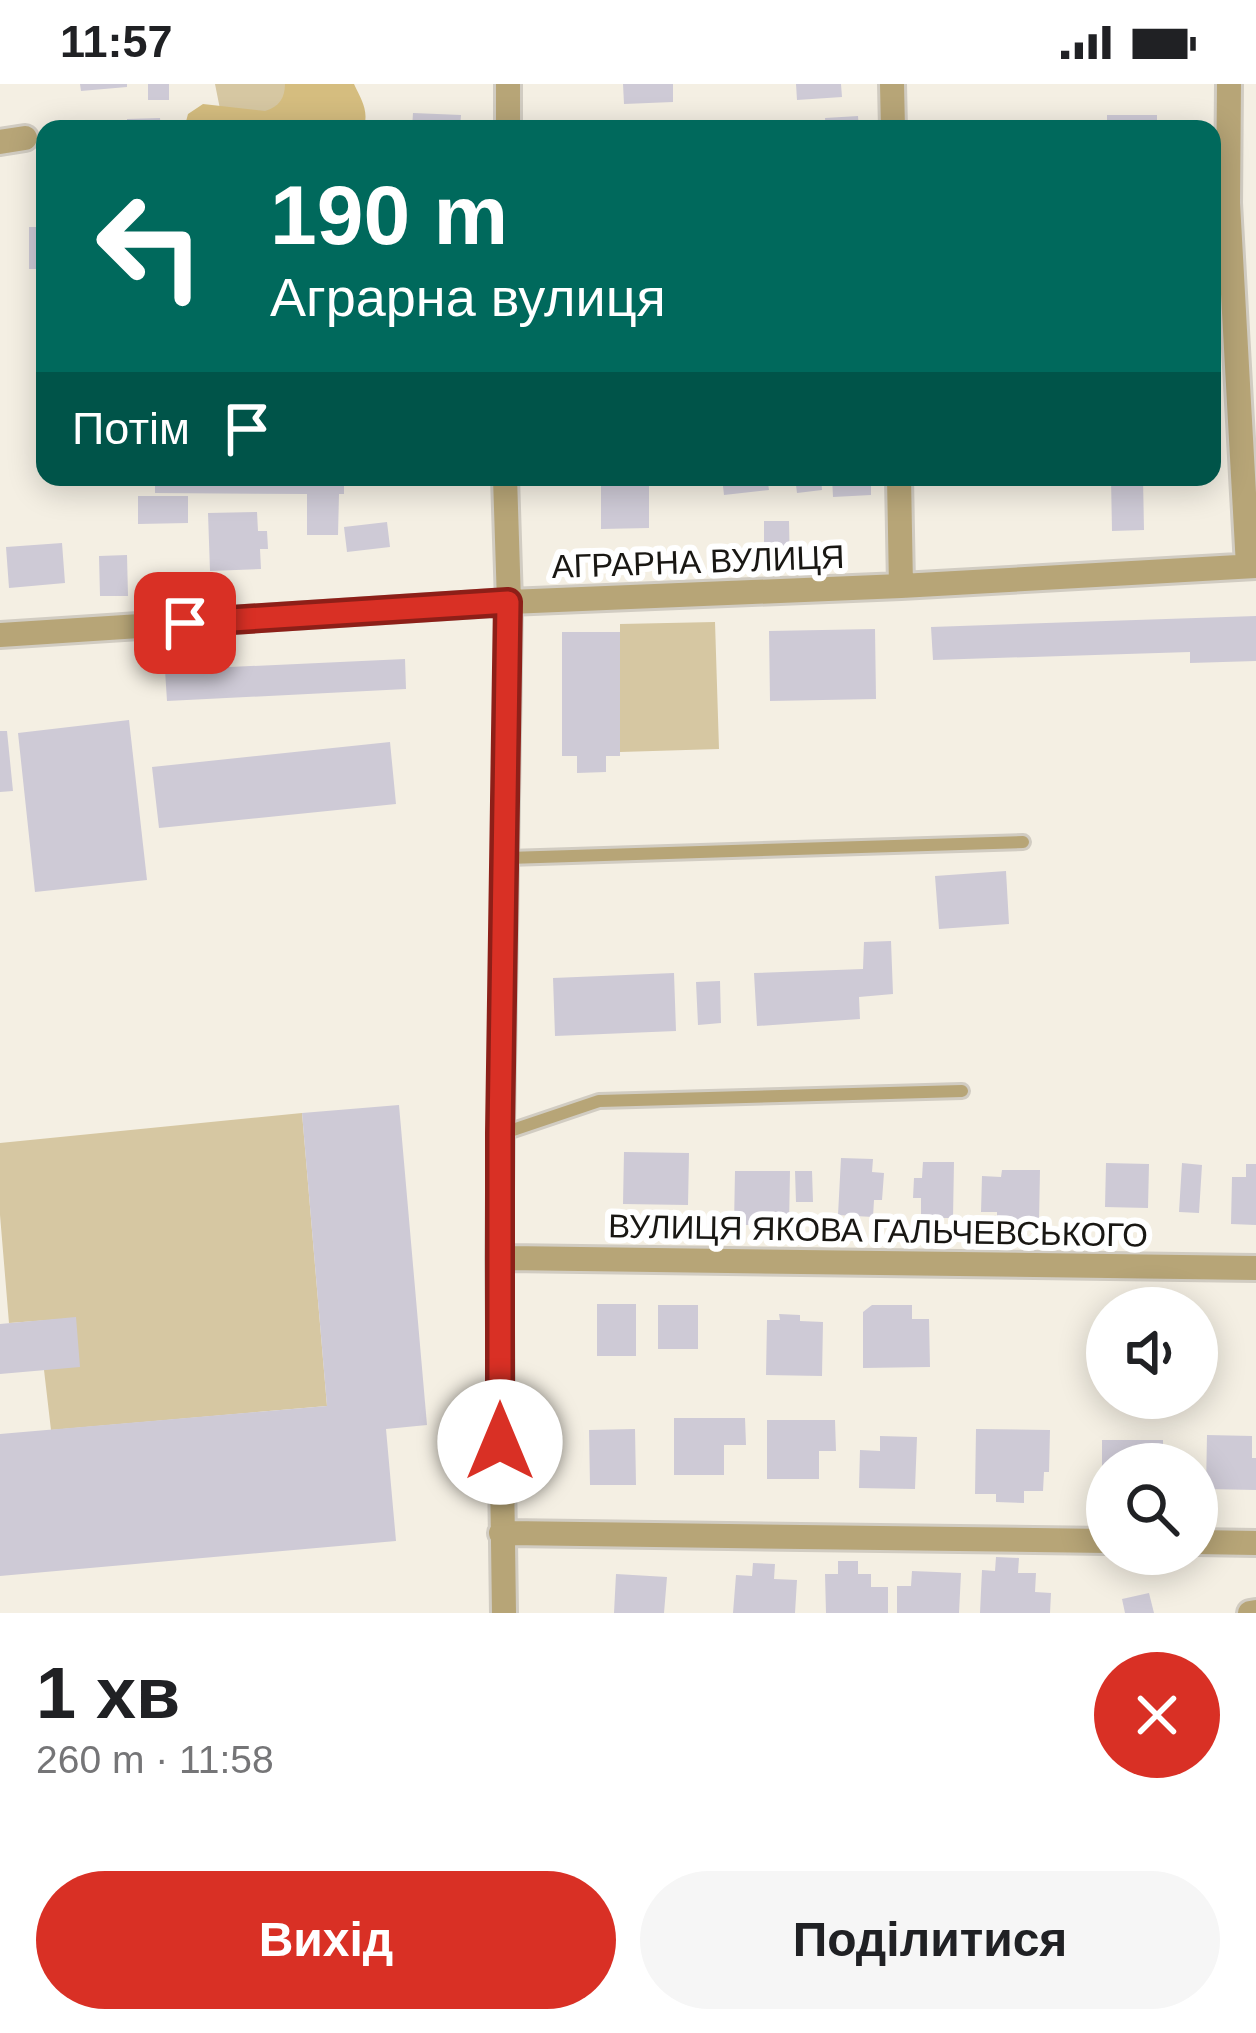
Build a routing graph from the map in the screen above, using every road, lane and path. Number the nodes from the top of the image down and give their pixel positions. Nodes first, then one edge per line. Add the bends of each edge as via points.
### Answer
1 (508, 84) edge
2 (892, 84) edge
3 (1229, 84) edge
4 (508, 120) edge
5 (893, 120) edge
6 (506, 486) edge
7 (899, 486) edge
8 (1252, 566) edge
9 (901, 586) junction
10 (508, 602) junction
11 (0, 634) edge
12 (1023, 842) dead end
13 (504, 858) junction
14 (962, 1091) dead end
15 (500, 1134) junction
16 (499, 1258) junction
17 (1256, 1268) edge
18 (501, 1533) junction
19 (1086, 1541) edge
20 (1218, 1542) edge
21 (1256, 1543) edge
22 (504, 1613) edge

1 - 4 street
2 - 5 street
3 - 8 street via 1228,203
6 - 10 street
7 - 9 street
8 - 9 street, АГРАРНА ВУЛИЦЯ
9 - 10 street, АГРАРНА ВУЛИЦЯ
10 - 11 street, АГРАРНА ВУЛИЦЯ
10 - 13 street
12 - 13 lane
13 - 15 street
14 - 15 lane via 599,1101
15 - 16 street
16 - 17 street, ВУЛИЦЯ ЯКОВА ГАЛЬЧЕВСЬКОГО
16 - 18 street
18 - 19 street
18 - 22 street
20 - 21 street

